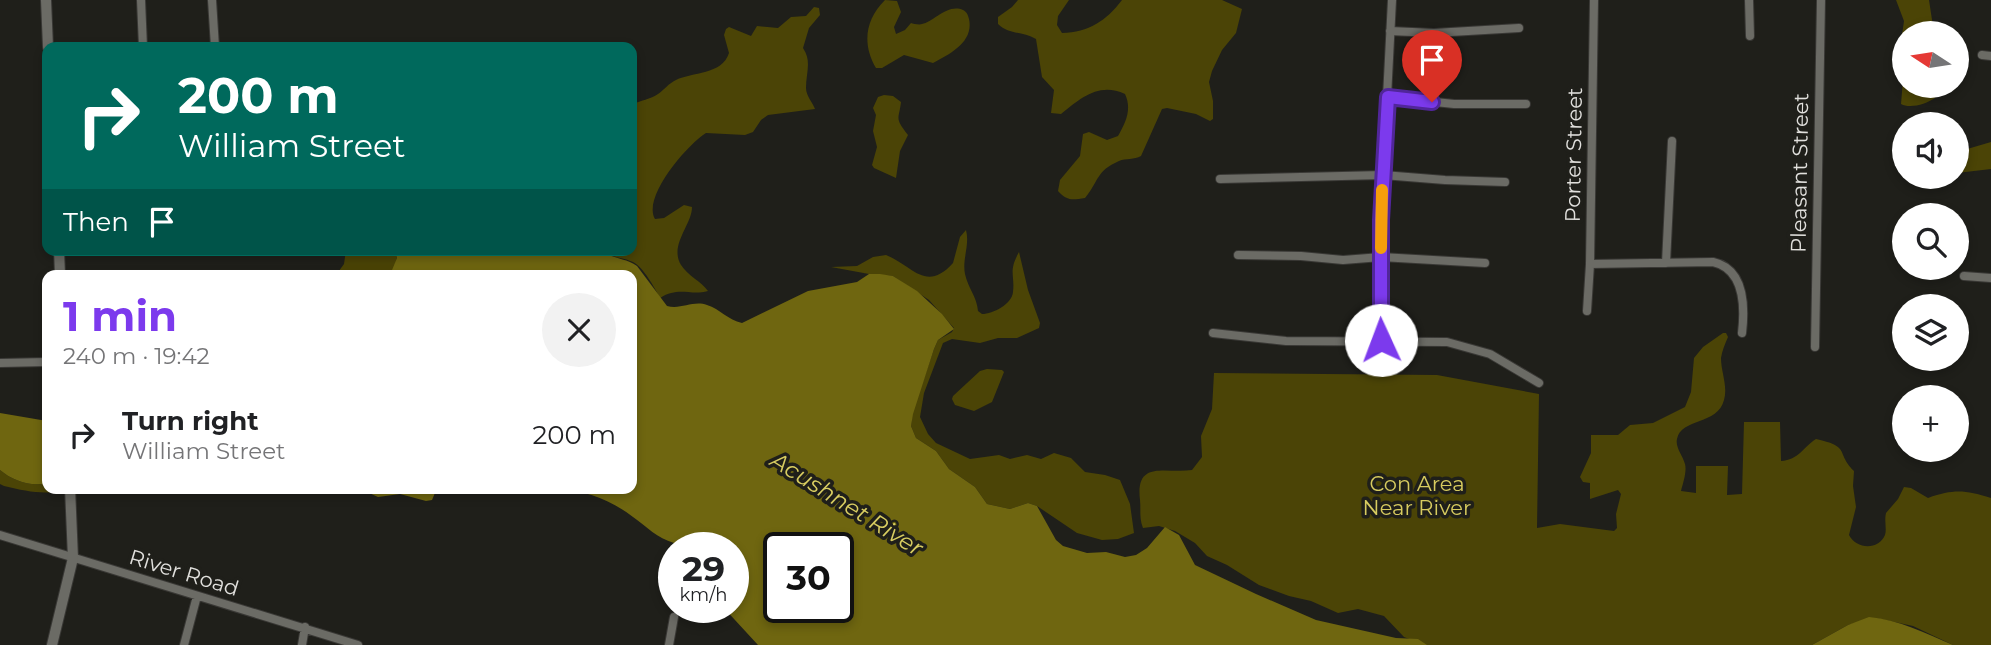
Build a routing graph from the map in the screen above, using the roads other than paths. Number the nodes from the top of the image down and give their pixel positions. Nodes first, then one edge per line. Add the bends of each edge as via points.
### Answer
1 (46, 0) edge
2 (141, 0) edge
3 (212, 0) edge
4 (1392, 0) edge
5 (1594, 0) edge
6 (1749, 0) edge
7 (1821, 0) edge
8 (1519, 28) dead end
9 (1390, 31) junction
10 (1750, 36) dead end
11 (48, 42) edge
12 (143, 42) edge
13 (215, 42) edge
14 (1388, 97) junction
15 (1526, 104) dead end
16 (1672, 141) dead end
17 (1383, 175) junction
18 (1220, 179) dead end
19 (1504, 181) dead end
20 (1238, 256) dead end
21 (1381, 257) junction
22 (1485, 262) dead end
23 (1666, 263) junction
24 (1590, 264) junction
25 (1969, 276) edge
26 (1991, 278) edge
27 (1587, 311) dead end
28 (1213, 333) dead end
29 (1742, 333) dead end
30 (1381, 340) junction
31 (1815, 347) dead end
32 (42, 362) edge
33 (0, 363) edge
34 (1539, 383) dead end
35 (71, 494) edge
36 (0, 535) edge
37 (73, 558) junction
38 (197, 596) junction
39 (673, 623) edge
40 (305, 628) junction
41 (333, 641) edge
42 (52, 645) edge
43 (184, 645) edge
44 (303, 645) edge
45 (358, 645) edge
46 (669, 645) edge

1 - 11 street
2 - 12 street
3 - 13 street
4 - 9 street
5 - 24 street, Porter Street
6 - 10 street
7 - 31 street, Pleasant Street
8 - 9 street
9 - 14 street
14 - 15 street via 1454,104
14 - 17 street
16 - 23 street
17 - 18 street
17 - 19 street
17 - 21 street
20 - 21 street
21 - 22 street
21 - 30 street
23 - 24 street
23 - 29 street via 1724,265 1741,292
24 - 27 street, Porter Street
25 - 26 street
28 - 30 street via 1286,341
30 - 34 street via 1447,342 1490,354
32 - 33 street
35 - 37 street
36 - 37 street, River Road
37 - 38 street, River Road
37 - 42 street
38 - 40 street, River Road
38 - 43 street
39 - 46 street
40 - 41 street, River Road
40 - 44 street
41 - 45 street, River Road

